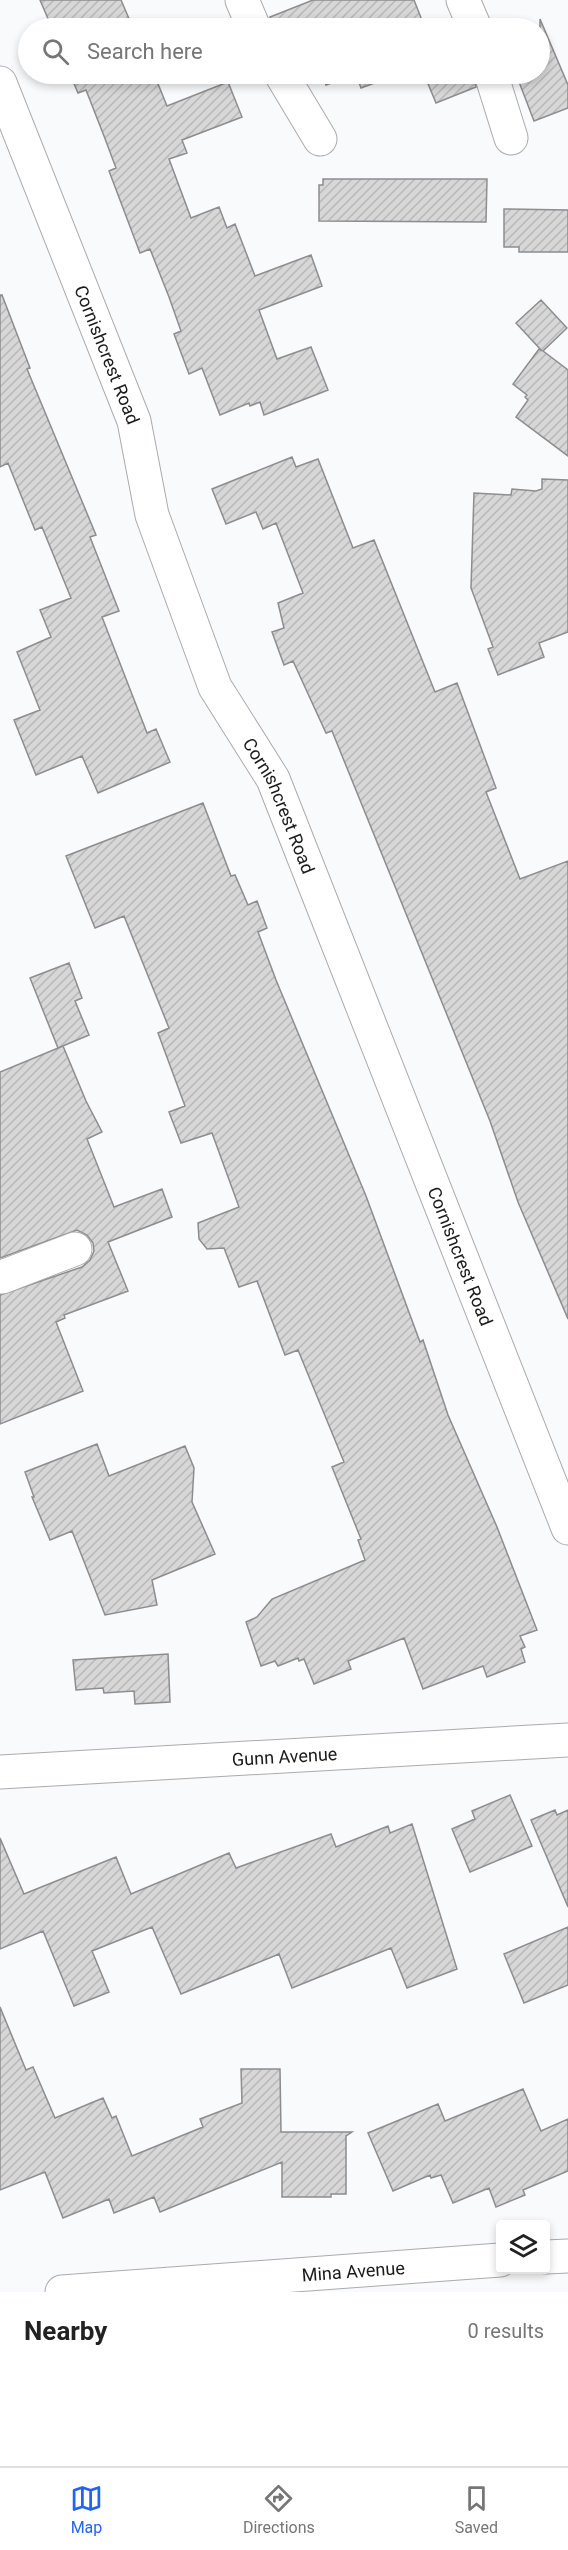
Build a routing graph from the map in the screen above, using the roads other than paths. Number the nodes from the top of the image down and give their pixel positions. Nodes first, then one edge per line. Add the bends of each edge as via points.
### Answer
1 (242, 0) edge
2 (463, 0) edge
3 (250, 18) edge
4 (471, 18) edge
5 (0, 83) edge
6 (287, 84) edge
7 (494, 84) edge
8 (511, 138) dead end
9 (320, 139) dead end
10 (75, 1249) dead end
11 (2, 1277) dead end
12 (568, 1528) edge
13 (568, 1740) edge
14 (2, 1766) edge
15 (568, 2256) edge
16 (550, 2257) edge
17 (496, 2260) edge
18 (62, 2292) edge

1 - 3 street
2 - 4 street
5 - 12 street, Cornishcrest Road via 134,422 152,515 215,687 273,779
6 - 9 street
7 - 8 street
10 - 11 street
13 - 14 street, Gunn Avenue
15 - 16 street
17 - 18 street, Mina Avenue

